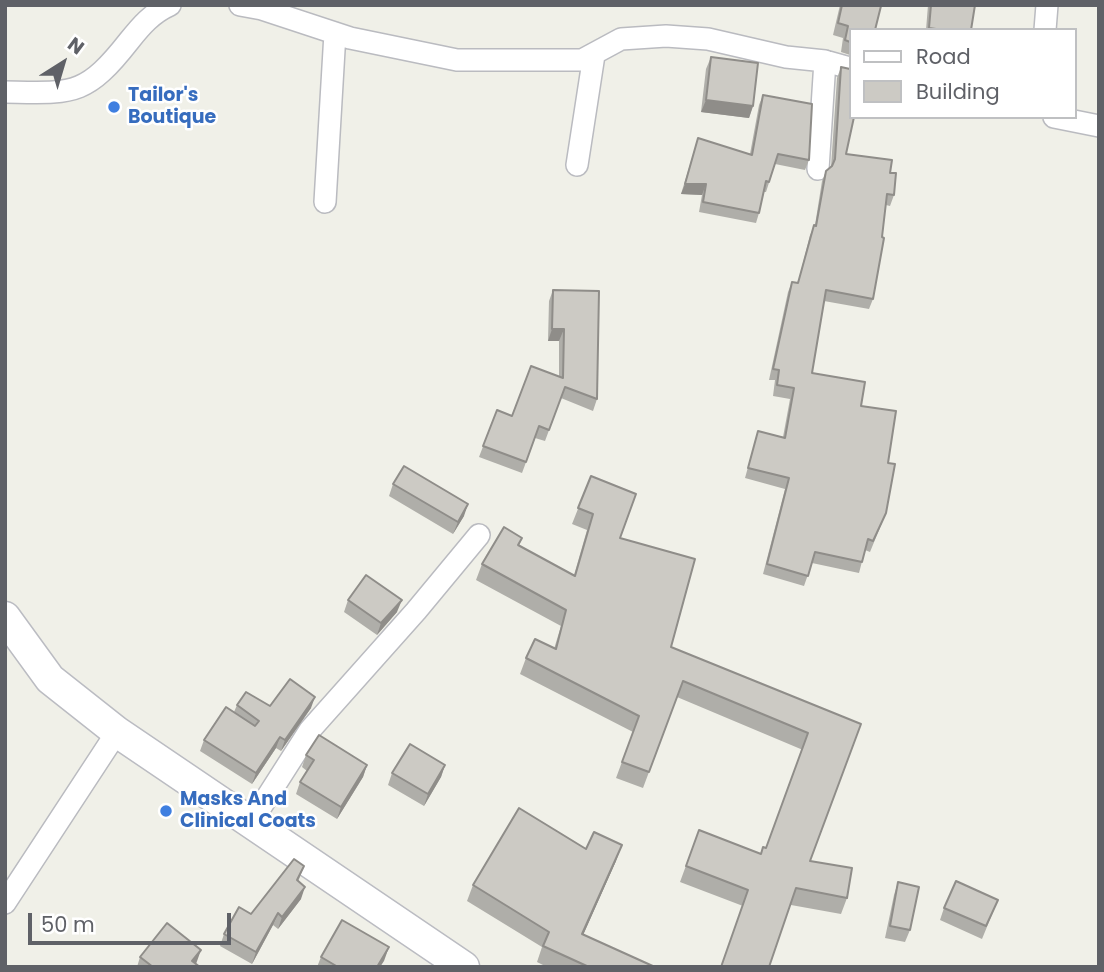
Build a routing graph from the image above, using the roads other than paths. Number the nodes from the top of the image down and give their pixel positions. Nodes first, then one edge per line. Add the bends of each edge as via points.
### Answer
1 (170, 5) edge
2 (240, 5) edge
3 (1048, 5) edge
4 (262, 7) edge
5 (1045, 28) edge
6 (335, 33) junction
7 (594, 55) junction
8 (825, 61) junction
9 (848, 67) edge
10 (5, 92) edge
11 (1064, 119) edge
12 (1099, 126) edge
13 (577, 165) dead end
14 (818, 169) dead end
15 (325, 202) dead end
16 (479, 535) dead end
17 (5, 617) edge
18 (117, 732) junction
19 (250, 824) junction
20 (5, 903) edge
21 (464, 967) edge

1 - 10 street via 143,24 113,62 85,86 58,93
2 - 4 street
3 - 5 street
4 - 6 street
6 - 7 street via 457,60 582,60
6 - 15 street
7 - 8 street via 621,39 667,36
7 - 13 street
8 - 9 street
8 - 14 street
11 - 12 street
16 - 19 street via 310,730
17 - 18 street via 50,679
18 - 19 street
18 - 20 street
19 - 21 street

